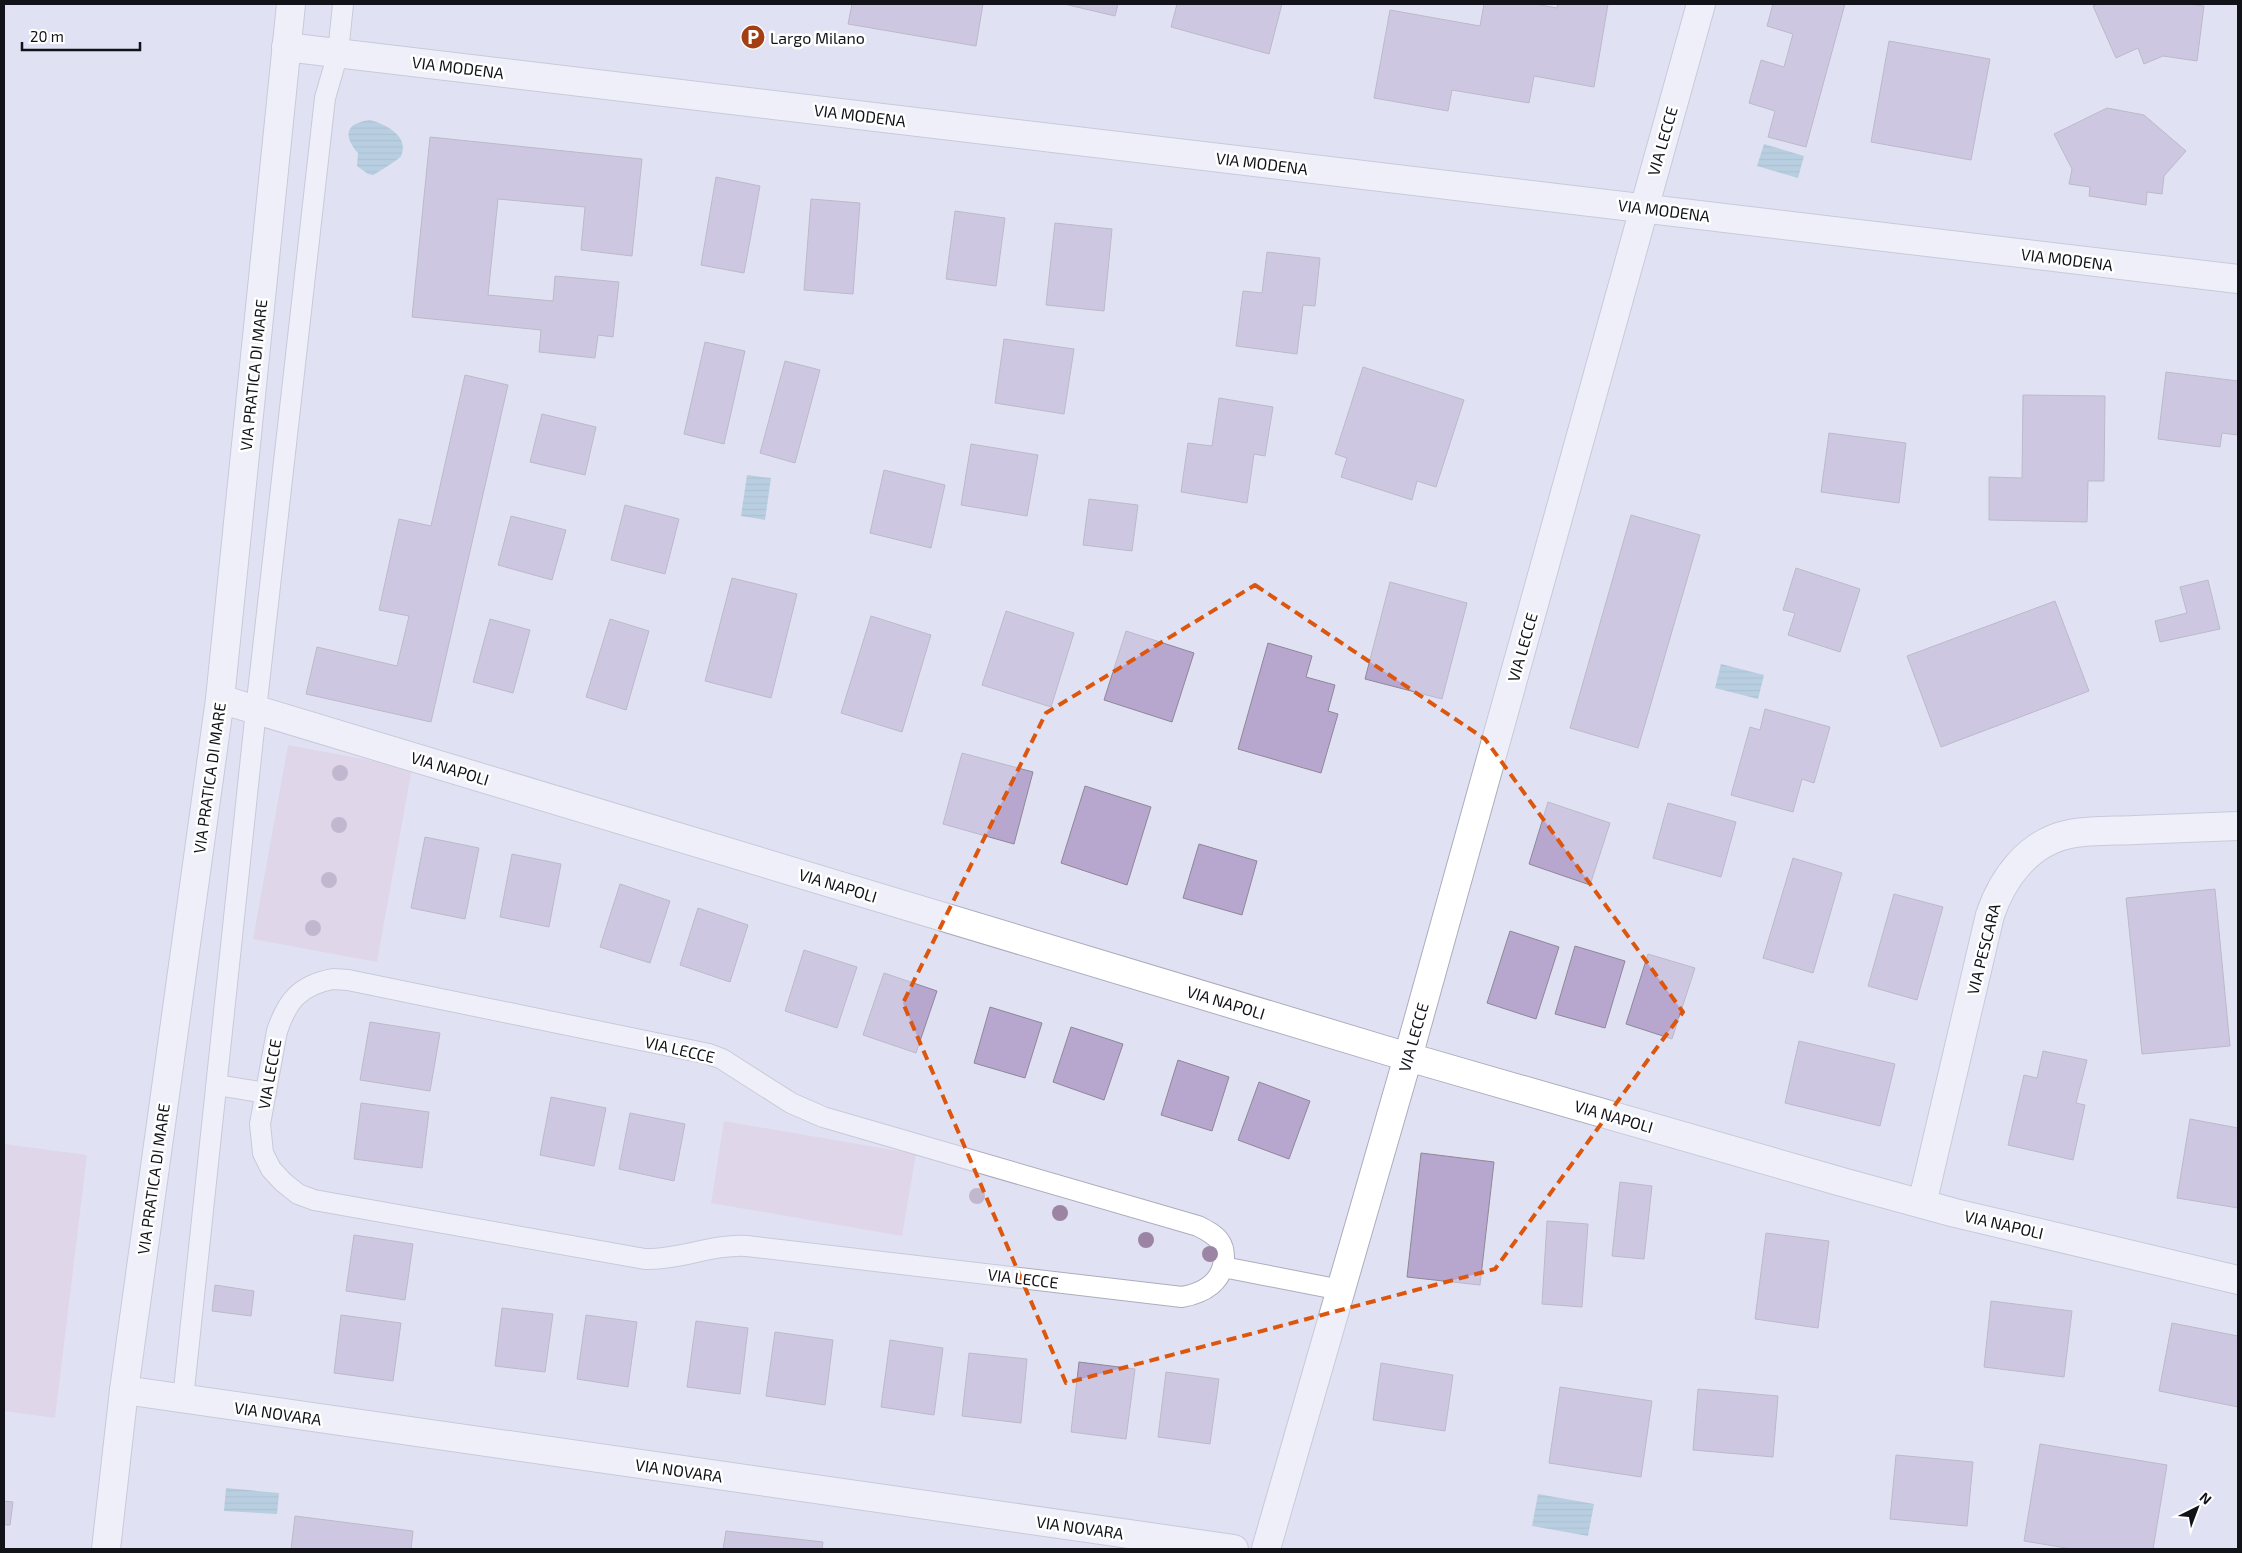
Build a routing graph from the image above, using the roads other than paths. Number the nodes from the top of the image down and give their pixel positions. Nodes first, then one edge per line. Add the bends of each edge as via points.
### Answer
1 (291, 4) edge
2 (343, 4) edge
3 (1701, 4) edge
4 (286, 47) junction
5 (338, 53) junction
6 (1644, 208) junction
7 (2238, 279) edge
8 (220, 699) junction
9 (256, 710) junction
10 (2238, 826) edge
11 (1408, 1057) junction
12 (217, 1085) junction
13 (266, 1093) junction
14 (1922, 1204) junction
15 (1224, 1267) junction
16 (2238, 1280) edge
17 (1341, 1290) junction
18 (124, 1390) junction
19 (184, 1399) junction
20 (106, 1549) edge
21 (1234, 1549) edge
22 (1266, 1549) edge

1 - 4 street, VIA PRATICA DI MARE
2 - 5 lane
3 - 6 street, VIA LECCE
4 - 5 street, VIA MODENA
4 - 8 street, VIA PRATICA DI MARE
5 - 6 street, VIA MODENA
5 - 9 lane via 326,98
6 - 7 street, VIA MODENA
6 - 11 street, VIA LECCE
8 - 9 street, VIA NAPOLI
8 - 18 street, VIA PRATICA DI MARE
9 - 11 street, VIA NAPOLI
9 - 12 lane
10 - 14 street, VIA PESCARA via 2071,834 2041,846 2014,870 2003,884 1990,915
11 - 14 street, VIA NAPOLI
11 - 17 street, VIA LECCE
12 - 13 lane
12 - 19 lane
13 - 15 lane, VIA LECCE via 260,1124 264,1153 271,1169 298,1194 314,1200 645,1259 675,1258 723,1246 747,1246 1182,1297 1208,1288
13 - 15 lane, VIA LECCE via 277,1031 291,1001 304,988 317,982 348,980 709,1054 791,1103 823,1117 1198,1226 1220,1242
14 - 16 street, VIA NAPOLI
15 - 17 lane
17 - 22 street, VIA LECCE
18 - 19 street, VIA NOVARA
18 - 20 street, VIA PRATICA DI MARE
19 - 21 street, VIA NOVARA

